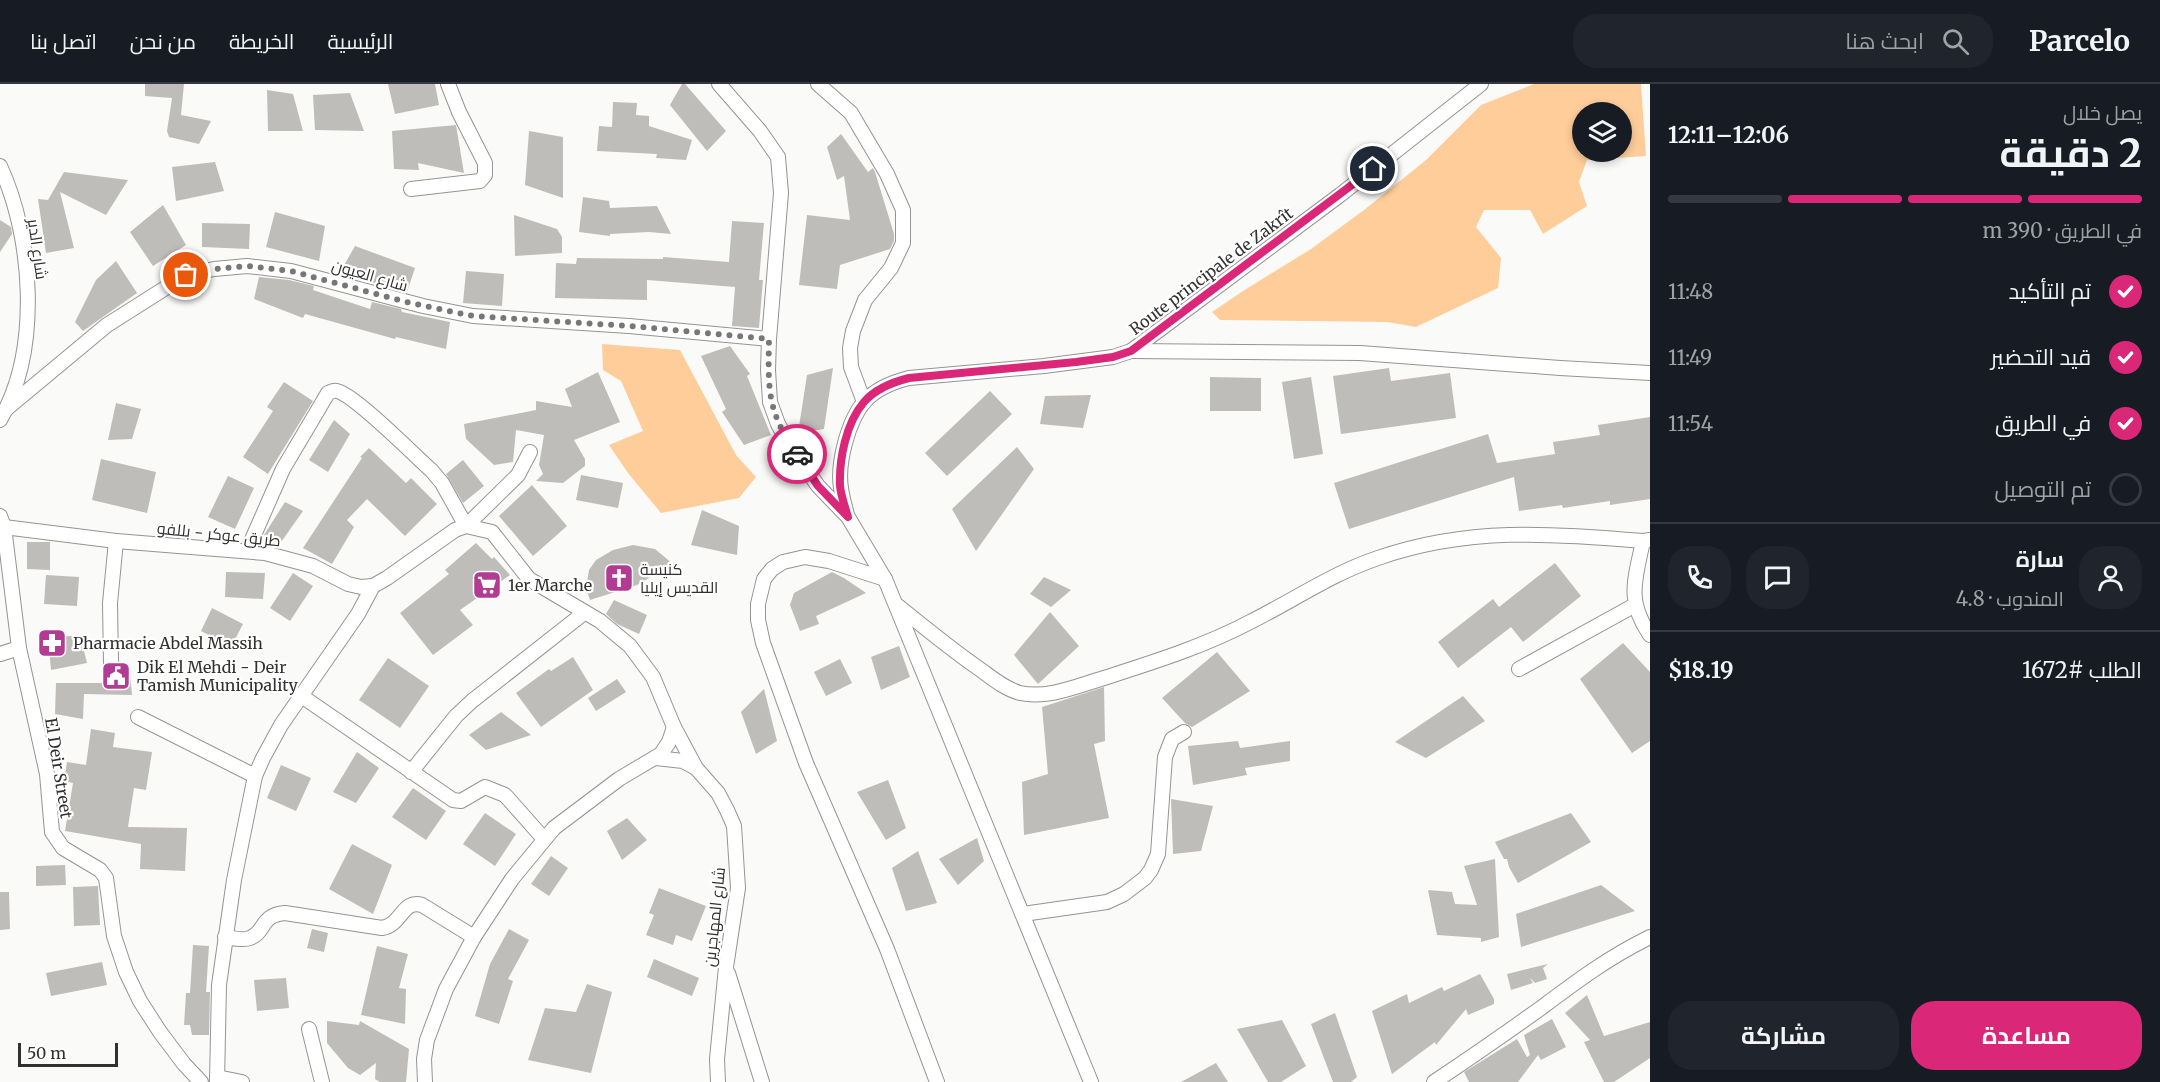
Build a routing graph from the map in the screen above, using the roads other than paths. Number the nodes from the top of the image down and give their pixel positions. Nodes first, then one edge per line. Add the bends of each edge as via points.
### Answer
1 (448, 84) edge
2 (719, 84) edge
3 (1481, 84) edge
4 (823, 86) edge
5 (1, 173) edge
6 (411, 189) dead end
7 (769, 339) junction
8 (1131, 351) junction
9 (1650, 373) edge
10 (864, 402) junction
11 (3, 415) edge
12 (530, 452) dead end
13 (848, 517) junction
14 (2, 521) edge
15 (466, 526) junction
16 (1647, 540) edge
17 (116, 541) junction
18 (247, 551) junction
19 (885, 579) junction
20 (373, 586) junction
21 (897, 605) junction
22 (1635, 605) junction
23 (584, 613) junction
24 (1650, 635) edge
25 (19, 648) junction
26 (0, 654) edge
27 (111, 663) dead end
28 (1519, 669) dead end
29 (300, 695) junction
30 (138, 717) dead end
31 (674, 727) junction
32 (1184, 732) dead end
33 (656, 758) junction
34 (696, 768) junction
35 (411, 772) junction
36 (255, 776) junction
37 (544, 839) junction
38 (1023, 914) junction
39 (225, 937) junction
40 (474, 937) junction
41 (1650, 937) edge
42 (726, 967) junction
43 (309, 1029) dead end
44 (217, 1080) edge
45 (201, 1082) edge
46 (242, 1082) edge
47 (322, 1082) edge
48 (425, 1082) edge
49 (718, 1082) edge
50 (762, 1082) edge
51 (936, 1082) edge
52 (1091, 1082) edge
53 (1434, 1082) edge

1 - 6 street via 485,163 485,175 480,181
2 - 7 street via 778,157 780,228
3 - 8 street, Route principale de Zakrît
4 - 10 street via 851,113 903,210 903,243 891,268 865,300 853,331 851,367
5 - 11 street, شارع الدير via 18,220 29,311 22,360
7 - 11 street, شارع العيون via 473,316 291,271 247,266 214,269 186,275 107,325
7 - 13 street via 770,402 778,424 818,486
8 - 9 street via 1360,353
8 - 10 street, Route principale de Zakrît via 1065,363 909,378 893,382
10 - 13 street, Route principale de Zakrît via 841,460 840,487
12 - 15 street via 518,475
13 - 19 street
14 - 17 street, طريق عوكر - بللفو
14 - 25 street, El Deir Street
15 - 18 street via 432,471 360,405 333,391 328,393 283,469
15 - 20 street
15 - 23 street via 492,532 529,579
16 - 21 street via 1521,533 1467,536 1429,544 1345,571 1251,622 1197,646 1066,690 1037,694 1018,692 999,683
16 - 22 street via 1634,591
17 - 18 street, طريق عوكر - بللفو
17 - 27 street via 110,603
18 - 20 street, طريق عوكر - بللفو via 313,566 348,584
19 - 21 street
19 - 51 street via 805,557 783,562 764,579 758,620 806,763 887,949
20 - 29 street via 358,614
21 - 38 street
22 - 24 street
22 - 28 street
23 - 31 street via 614,632 642,660 653,676
23 - 35 street via 472,701
25 - 26 street
25 - 45 street, El Deir Street via 47,774 52,832 63,848 100,870 106,878 114,936 131,982 160,1032
29 - 35 street
29 - 36 street
30 - 36 street
31 - 33 street via 666,749
31 - 34 street, شارع المهاجرين
32 - 38 street via 1172,739 1165,757 1158,854 1144,878 1107,902
33 - 34 street via 678,760
33 - 37 street via 612,784
34 - 42 street, شارع المهاجرين via 718,793 734,826 738,888
35 - 37 street via 453,800 461,801 484,787 505,795
36 - 39 street
37 - 40 street
38 - 52 street
39 - 40 street via 250,938 276,914 389,927 406,907 415,903
39 - 44 street via 219,985
40 - 48 street via 446,989 427,1040
41 - 53 street via 1582,976
42 - 49 street, شارع المهاجرين
42 - 50 street
43 - 47 street
44 - 46 street

